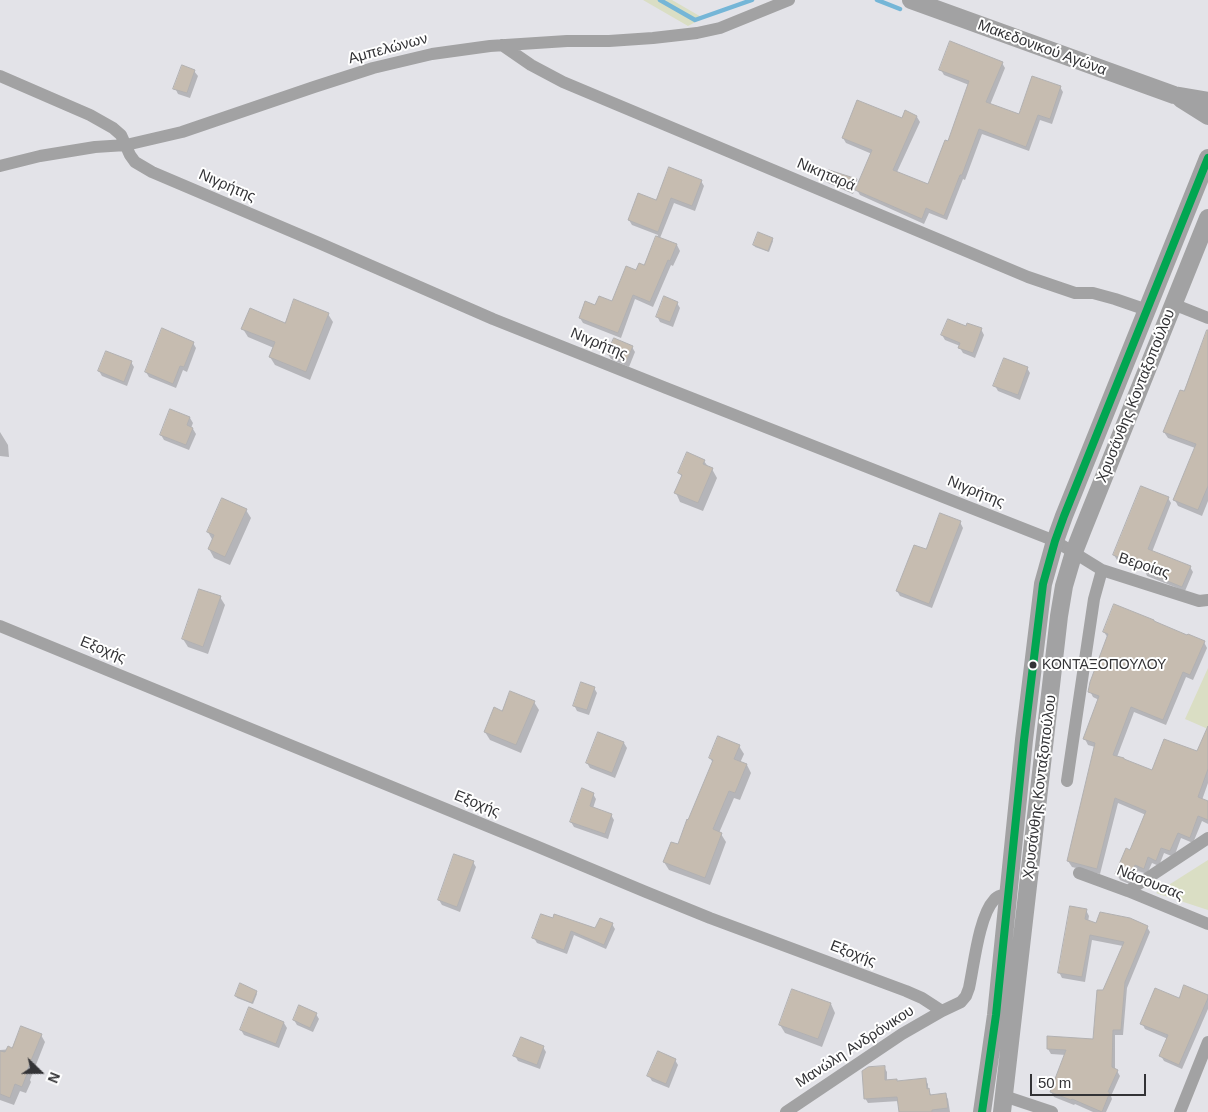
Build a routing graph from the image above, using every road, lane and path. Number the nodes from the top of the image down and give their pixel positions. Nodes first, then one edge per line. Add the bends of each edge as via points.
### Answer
1 (789, 0) edge
2 (911, 0) edge
3 (502, 45) junction
4 (0, 76) edge
5 (1174, 95) junction
6 (1208, 101) edge
7 (1208, 116) edge
8 (126, 145) junction
9 (1208, 158) edge
10 (0, 166) edge
11 (1208, 218) edge
12 (1172, 304) junction
13 (1147, 310) junction
14 (1208, 318) edge
15 (1055, 541) junction
16 (1074, 552) junction
17 (1102, 570) junction
18 (1208, 600) edge
19 (0, 626) edge
20 (1067, 781) dead end
21 (1208, 838) edge
22 (1079, 873) dead end
23 (1128, 891) junction
24 (1008, 895) junction
25 (1208, 924) edge
26 (942, 1011) junction
27 (1208, 1042) edge
28 (1003, 1104) edge
29 (786, 1112) edge
30 (982, 1112) edge
31 (1052, 1112) edge
32 (1180, 1112) edge

1 - 3 street, Αμπελώνων via 720,28 697,33 609,41
2 - 5 main road, Μακεδονικού Αγώνα
3 - 8 street, Αμπελώνων via 465,48 373,68 182,132
3 - 13 street, Νικηταρά via 563,82 1028,277 1075,294 1093,293
4 - 8 street, Νιγρήτης via 90,115 113,128
5 - 6 main road
5 - 7 main road
8 - 10 street, Αμπελώνων via 40,156
8 - 15 street, Νιγρήτης via 136,162 152,172 493,319
9 - 13 main road, Χρυσάνθης Κονταξοπούλου
11 - 12 main road, Χρυσάνθης Κονταξοπούλου
12 - 14 street
12 - 16 main road, Χρυσάνθης Κονταξοπούλου
13 - 15 main road, Χρυσάνθης Κονταξοπούλου
15 - 16 street, Νιγρήτης
15 - 24 main road, Χρυσάνθης Κονταξοπούλου via 1043,584
16 - 17 street, Βεροίας
16 - 28 main road, Χρυσάνθης Κονταξοπούλου via 1059,616
17 - 18 street, Βεροίας
17 - 20 street via 1094,599
19 - 26 street, Εξοχής via 710,918 906,991
21 - 23 street
22 - 23 street, Νάσουσας
23 - 25 street, Νάσουσας
24 - 26 street, Μανώλη Ανδρόνικου via 993,900 984,920 966,996
24 - 30 main road, Χρυσάνθης Κονταξοπούλου
26 - 29 street, Μανώλη Ανδρόνικου
27 - 32 street
28 - 31 street

